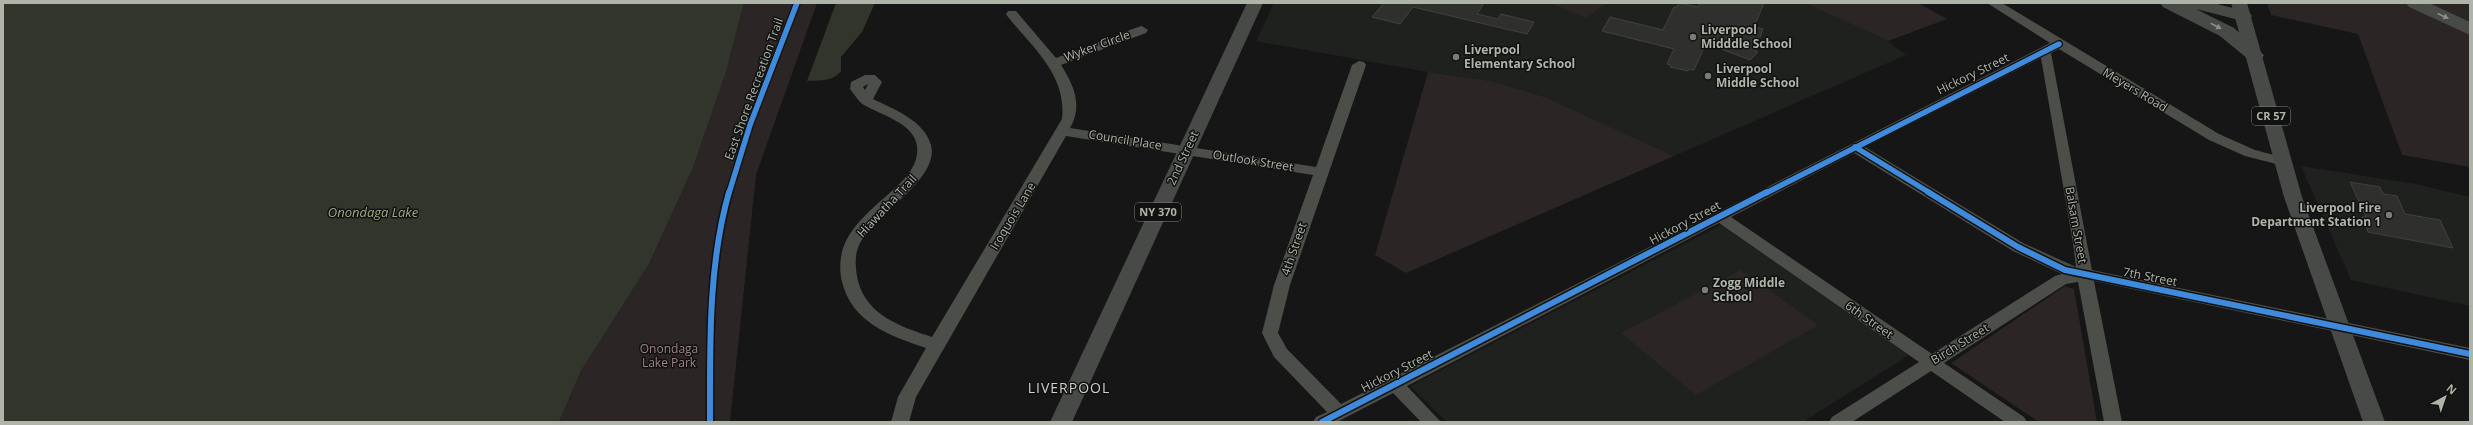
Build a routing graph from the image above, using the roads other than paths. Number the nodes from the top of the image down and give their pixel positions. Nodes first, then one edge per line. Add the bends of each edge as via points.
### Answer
1 (1255, 3) edge
2 (1993, 3) edge
3 (2168, 3) edge
4 (2190, 3) edge
5 (2415, 3) edge
6 (2448, 3) edge
7 (2241, 10) edge
8 (1012, 14) dead end
9 (2470, 14) edge
10 (2470, 29) edge
11 (1142, 30) dead end
12 (2060, 44) junction
13 (2044, 52) junction
14 (2255, 55) junction
15 (1053, 63) junction
16 (1359, 65) dead end
17 (865, 96) dead end
18 (1063, 132) junction
19 (1855, 147) junction
20 (1186, 150) junction
21 (2284, 162) junction
22 (1321, 172) junction
23 (1720, 217) junction
24 (2085, 275) junction
25 (2339, 327) junction
26 (936, 345) junction
27 (2470, 354) edge
28 (1931, 362) junction
29 (1395, 384) junction
30 (1339, 413) junction
31 (900, 422) edge
32 (1061, 422) edge
33 (1322, 422) edge
34 (1432, 422) edge
35 (1838, 422) edge
36 (2018, 422) edge
37 (2113, 422) edge
38 (2374, 422) edge

1 - 20 main road, 2nd Street / NY 370
2 - 12 street, Meyers Road
3 -> 14 highway via 2227,32
4 - 7 highway
5 -> 10 highway
6 - 9 highway
7 - 14 main road, CR 57
8 - 15 street, Iroquois Lane
11 - 15 street, Wyker Circle
12 - 13 street, Hickory Street
12 - 21 street, Meyers Road via 2214,137 2250,153
13 - 19 street, Hickory Street
13 - 24 street, Balsam Street via 2047,57
14 - 21 main road, CR 57
15 - 18 street, Iroquois Lane via 1066,83 1071,103 1069,119
16 - 22 street, 4th Street
17 - 26 street, Hiawatha Trail via 867,101 912,124 920,134 925,147 925,161 919,172 862,229 850,248 850,287 867,314 894,331
18 - 20 street, Council Place
18 - 26 street, Iroquois Lane
19 - 23 street, Hickory Street
19 - 24 street, 7th Street via 2044,262
20 - 22 street, Outlook Street
20 - 32 main road, 2nd Street / NY 370
21 - 25 main road, CR 57 via 2293,197
22 - 30 street, 4th Street via 1282,285 1270,333 1280,353
23 - 28 street, 6th Street
23 - 29 street, Hickory Street
24 - 25 street, 7th Street
24 - 28 street, Birch Street via 2061,280
24 - 37 street, Balsam Street
25 - 27 street, 7th Street
25 - 38 main road, CR 57
26 - 31 street, Iroquois Lane via 907,397
28 - 35 street, Birch Street
28 - 36 street, 6th Street
29 - 30 street, Hickory Street
29 - 34 street
30 - 33 street, Hickory Street

